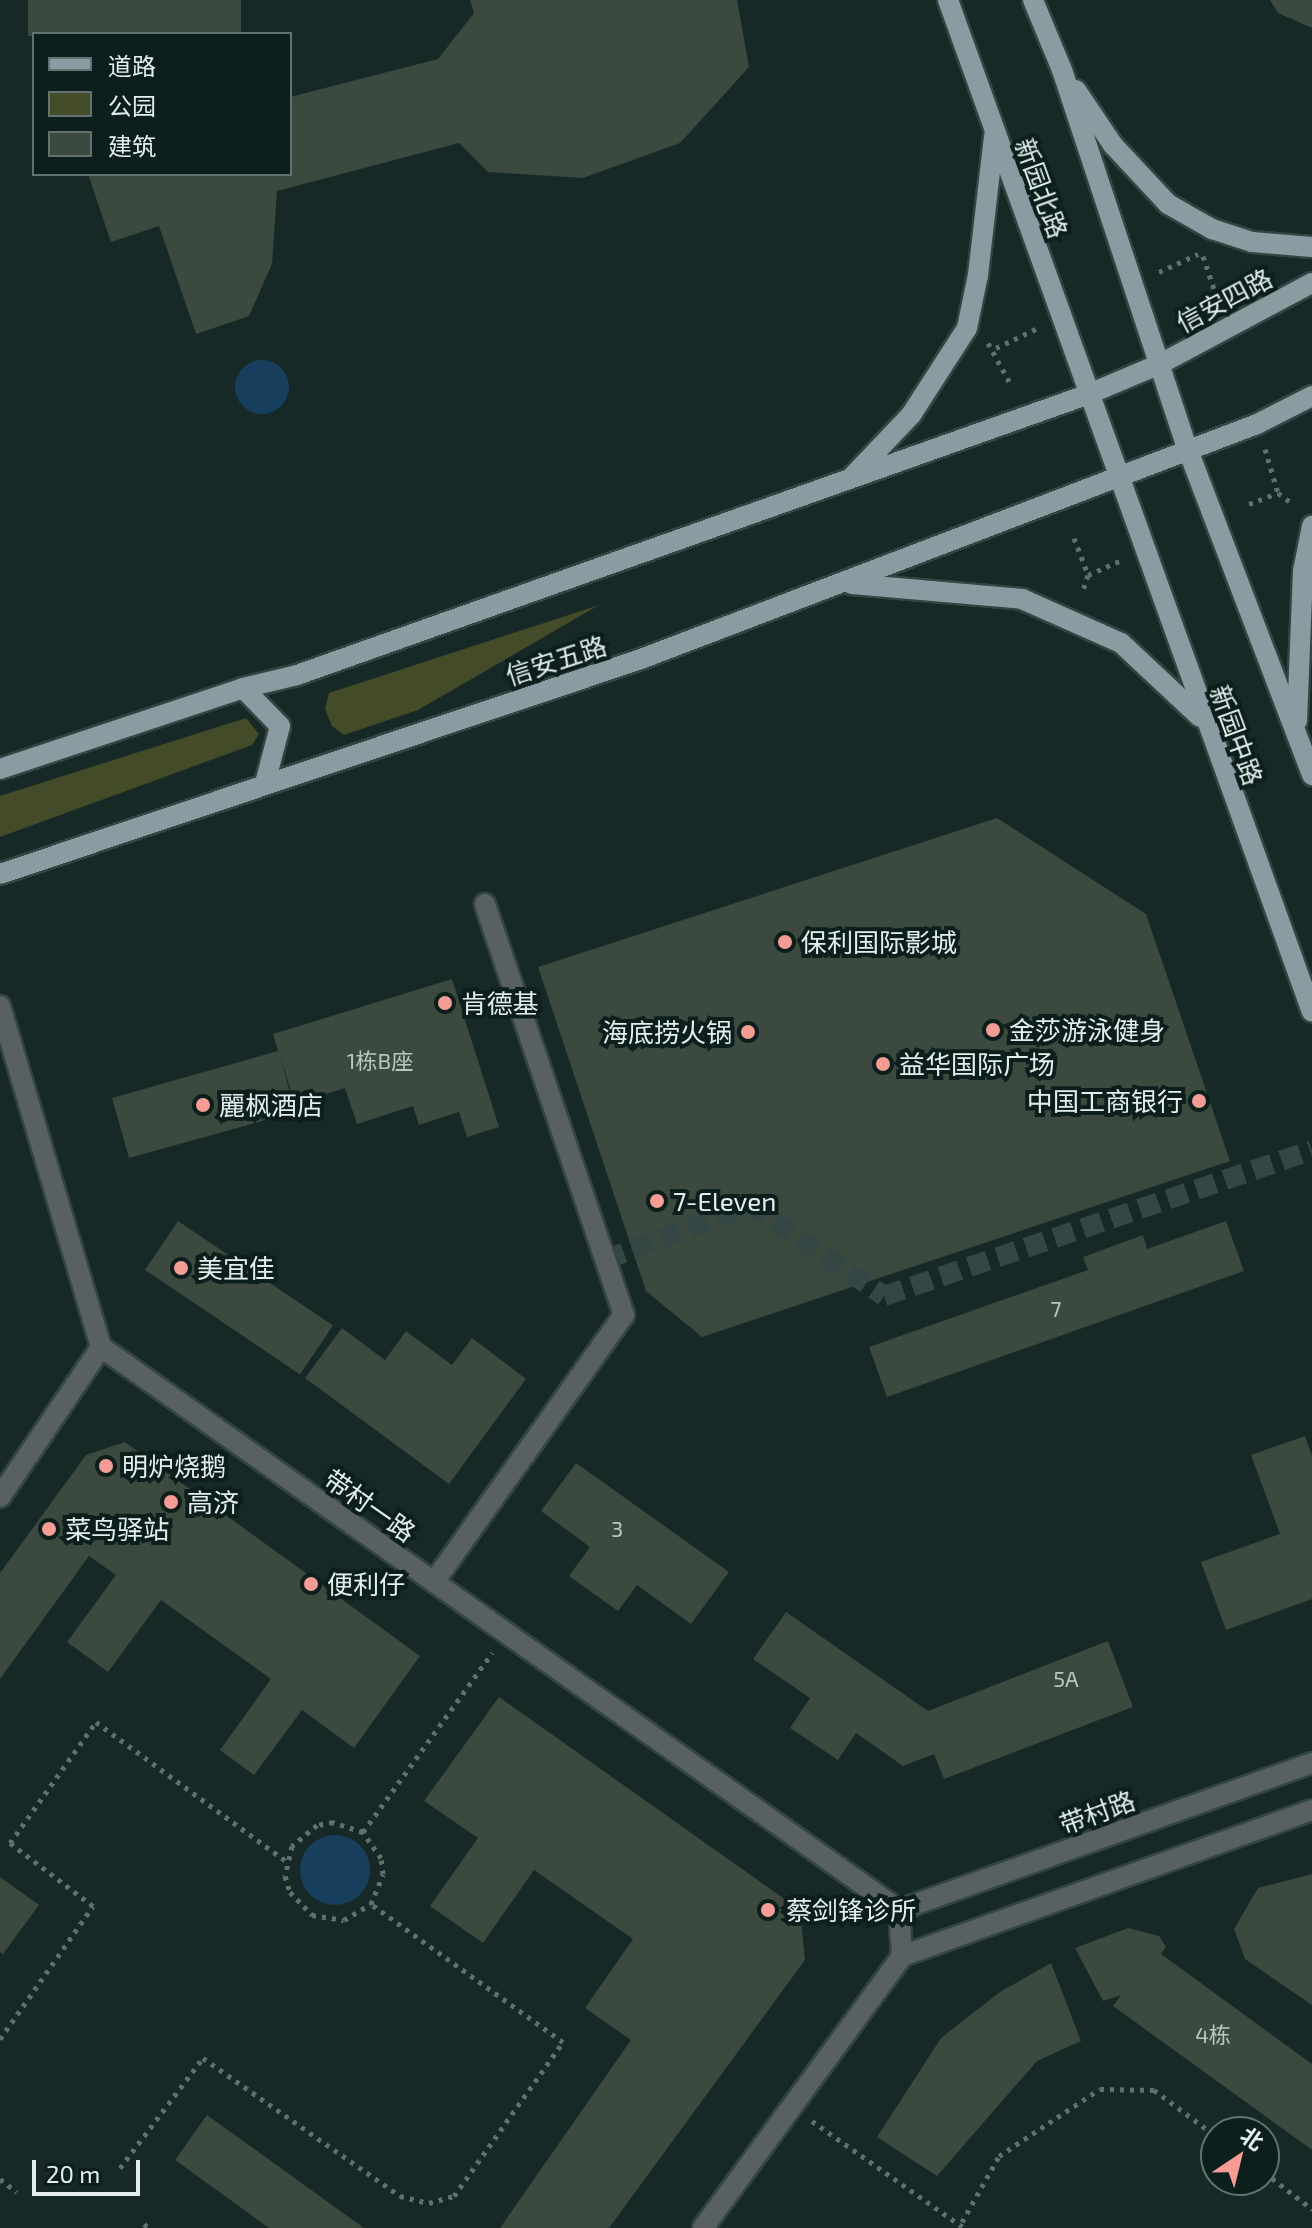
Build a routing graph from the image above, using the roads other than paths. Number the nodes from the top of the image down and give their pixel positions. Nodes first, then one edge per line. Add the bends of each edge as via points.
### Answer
1 (948, 0) edge
2 (1033, 0) edge
3 (1062, 70) junction
4 (994, 132) junction
5 (1312, 247) edge
6 (1312, 283) edge
7 (1160, 364) junction
8 (1089, 394) junction
9 (1312, 396) edge
10 (1188, 450) junction
11 (1121, 474) junction
12 (848, 482) junction
13 (1312, 526) edge
14 (844, 583) junction
15 (243, 688) junction
16 (1203, 720) junction
17 (1297, 729) junction
18 (0, 769) edge
19 (1312, 775) edge
20 (265, 783) junction
21 (0, 874) edge
22 (485, 904) dead end
23 (0, 1006) edge
24 (1312, 1012) edge
25 (101, 1347) junction
26 (0, 1497) edge
27 (434, 1582) junction
28 (1312, 1763) edge
29 (1312, 1810) edge
30 (899, 1910) junction
31 (902, 1956) junction
32 (703, 2228) edge

1 - 4 main road, 新园北路
2 - 3 main road, 新园北路
3 - 5 main road via 1113,145 1168,204 1212,229 1252,242
3 - 7 main road, 新园北路
4 - 8 main road, 新园北路
4 - 12 main road via 967,328 911,415
6 - 7 main road, 信安四路
7 - 8 main road, 信安四路
7 - 10 main road, 新园北路
8 - 11 main road, 新园北路
8 - 12 main road
9 - 10 main road
10 - 11 main road, 信安五路
10 - 17 main road
11 - 14 main road, 信安五路
11 - 16 main road, 新园中路
12 - 15 main road via 297,675
13 - 17 main road via 1303,571
14 - 16 main road via 1022,599 1121,643
14 - 20 main road, 信安五路 via 641,659
15 - 18 main road
15 - 20 main road via 280,726
16 - 24 main road, 新园中路
17 - 19 main road
20 - 21 main road, 信安五路
22 - 27 street via 624,1315
23 - 25 street
25 - 26 street
25 - 27 street, 带村一路
27 - 30 street, 带村一路
28 - 30 street, 带村路
29 - 31 street
30 - 31 street
31 - 32 street

